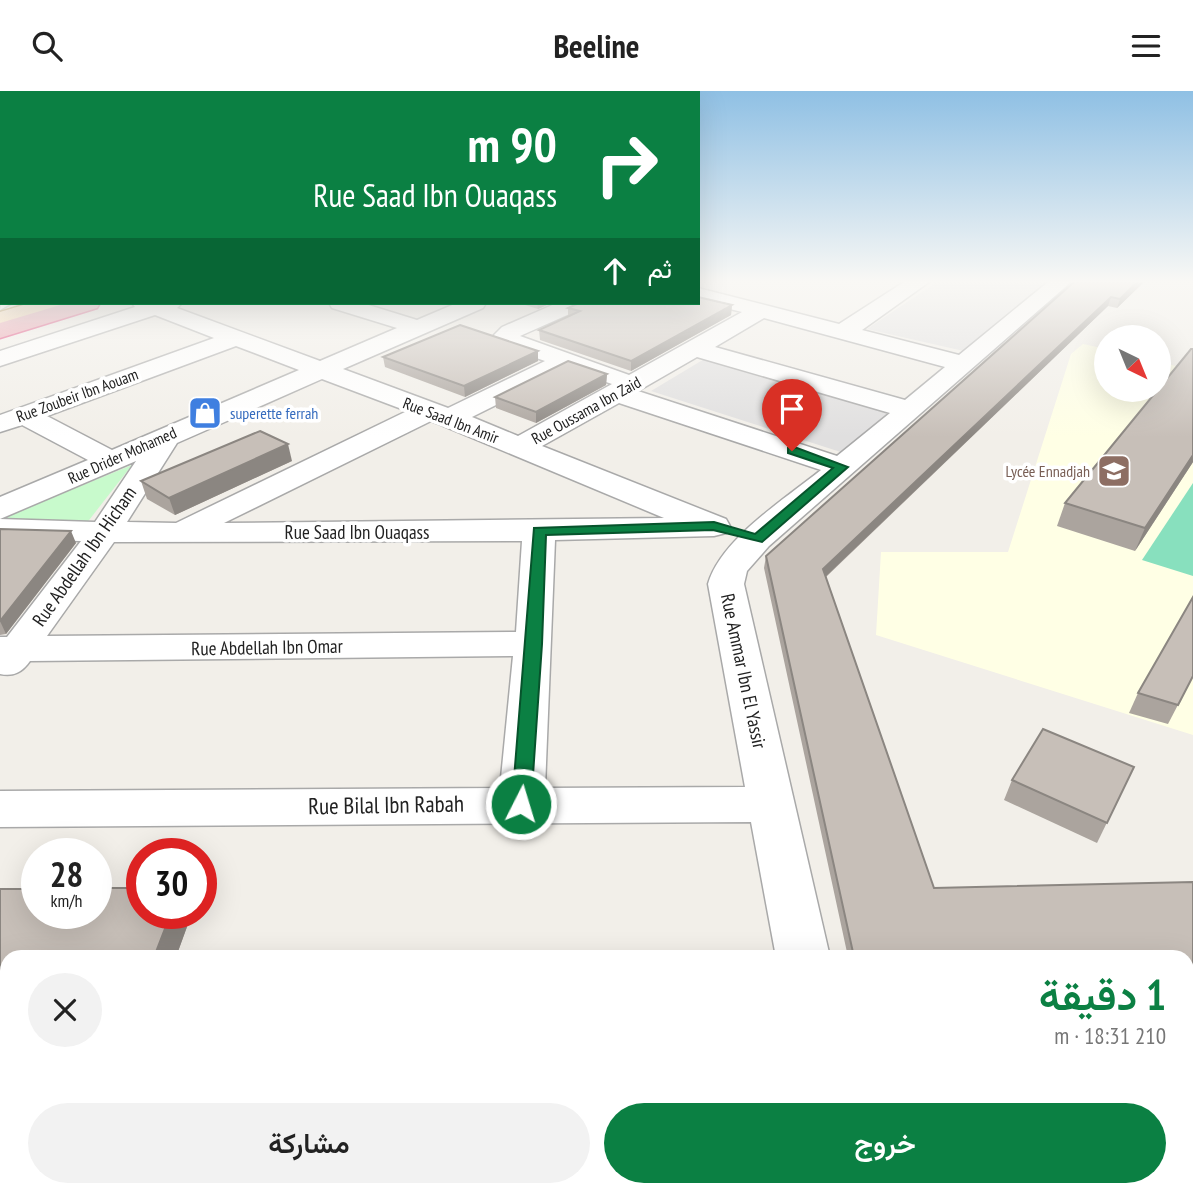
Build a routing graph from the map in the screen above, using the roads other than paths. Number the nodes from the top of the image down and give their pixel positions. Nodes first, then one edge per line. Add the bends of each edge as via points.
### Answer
1 (73, 334) edge
2 (222, 334) edge
3 (401, 334) edge
4 (513, 334) edge
5 (720, 334) edge
6 (849, 334) edge
7 (1000, 334) edge
8 (234, 339) junction
9 (693, 348) junction
10 (0, 359) edge
11 (565, 361) junction
12 (964, 364) junction
13 (316, 369) junction
14 (628, 389) junction
15 (911, 410) junction
16 (439, 415) junction
17 (11, 419) edge
18 (167, 436) junction
19 (520, 446) junction
20 (110, 460) junction
21 (842, 467) junction
22 (0, 509) edge
23 (714, 526) junction
24 (0, 529) edge
25 (539, 531) junction
26 (104, 533) junction
27 (179, 533) junction
28 (757, 539) junction
29 (534, 644) junction
30 (6, 658) edge
31 (521, 804) junction
32 (772, 804) junction
33 (0, 809) edge
34 (802, 950) edge

1 - 10 street
2 - 8 street, Rue Saad Ibn Amir
3 - 13 street, Rue Drider Mohamed
4 - 11 street via 506,337 510,342
5 - 9 street, Rue Oussama Ibn Zaid
6 - 12 street
7 - 12 street, Rue Ammar Ibn El Yassir
8 - 13 street, Rue Saad Ibn Amir
8 - 17 street, Rue Zoubeir Ibn Aouam
9 - 14 street, Rue Oussama Ibn Zaid
9 - 15 street
11 - 14 street
11 - 16 street
12 - 15 street, Rue Ammar Ibn El Yassir
13 - 16 street, Rue Saad Ibn Amir
13 - 18 street, Rue Drider Mohamed
14 - 19 street, Rue Oussama Ibn Zaid
14 - 21 street
15 - 21 street, Rue Ammar Ibn El Yassir
16 - 19 street, Rue Saad Ibn Amir
16 - 27 street
17 - 20 street
18 - 20 street, Rue Drider Mohamed
18 - 26 street, Rue Abdellah Ibn Hicham
19 - 23 street, Rue Saad Ibn Amir
20 - 22 street, Rue Drider Mohamed
21 - 28 street, Rue Ammar Ibn El Yassir
23 - 25 street, Rue Saad Ibn Ouaqass
23 - 28 street, Rue Saad Ibn Amir
24 - 26 street, Rue Saad Ibn Ouaqass
25 - 27 street, Rue Saad Ibn Ouaqass
25 - 29 street
26 - 27 street, Rue Saad Ibn Ouaqass
26 - 30 street, Rue Abdellah Ibn Hicham
28 - 32 street, Rue Ammar Ibn El Yassir via 730,569 726,584
29 - 30 street, Rue Abdellah Ibn Omar
29 - 31 street
31 - 32 street, Rue Bilal Ibn Rabah
31 - 33 street, Rue Bilal Ibn Rabah
32 - 34 street, Rue Ammar Ibn El Yassir

